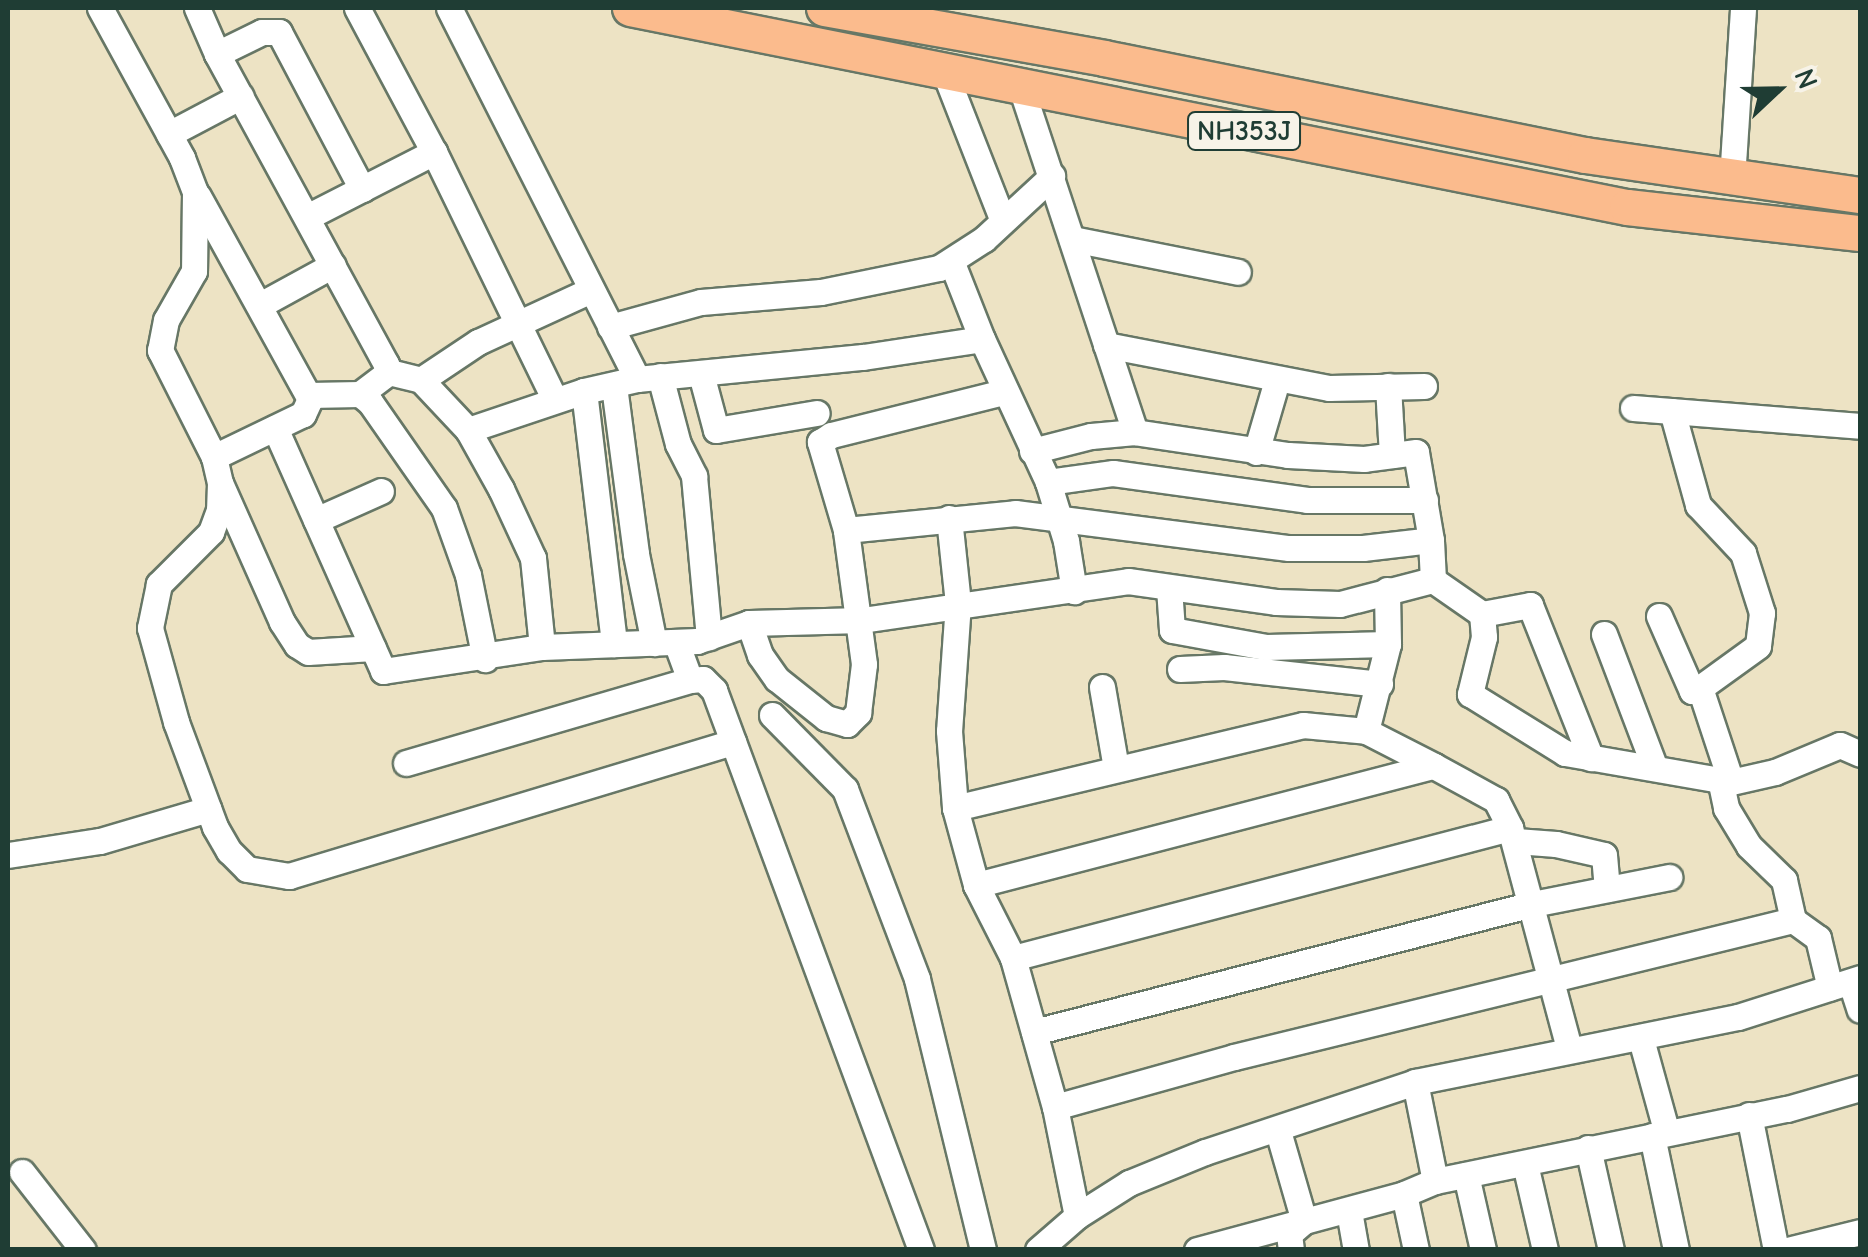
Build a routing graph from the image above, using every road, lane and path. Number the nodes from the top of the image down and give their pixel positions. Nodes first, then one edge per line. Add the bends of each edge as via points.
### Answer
1 (100, 8) edge
2 (197, 8) edge
3 (357, 8) edge
4 (449, 8) edge
5 (630, 8) edge
6 (824, 8) edge
7 (1743, 8) edge
8 (218, 54) junction
9 (942, 68) junction
10 (1020, 85) junction
11 (241, 96) junction
12 (169, 134) junction
13 (434, 152) junction
14 (1052, 176) junction
15 (1732, 179) junction
16 (362, 189) junction
17 (195, 192) junction
18 (1860, 194) edge
19 (308, 217) junction
20 (1004, 221) junction
21 (1860, 233) edge
22 (1072, 239) junction
23 (952, 262) junction
24 (333, 265) junction
25 (1238, 272) dead end
26 (591, 290) junction
27 (260, 305) junction
28 (517, 324) junction
29 (610, 327) junction
30 (982, 339) junction
31 (1106, 345) junction
32 (389, 372) junction
33 (701, 374) junction
34 (421, 380) junction
35 (1277, 380) junction
36 (637, 381) junction
37 (1388, 386) junction
38 (1424, 386) dead end
39 (584, 391) junction
40 (1004, 392) junction
41 (360, 394) junction
42 (309, 395) junction
43 (555, 400) junction
44 (1633, 408) dead end
45 (1672, 411) junction
46 (817, 413) dead end
47 (1860, 426) edge
48 (275, 428) junction
49 (468, 430) junction
50 (1135, 432) junction
51 (1032, 450) junction
52 (1256, 452) junction
53 (214, 456) junction
54 (1392, 456) junction
55 (1048, 482) junction
56 (220, 483) junction
57 (381, 491) dead end
58 (1425, 500) junction
59 (950, 518) junction
60 (316, 520) junction
61 (1060, 520) junction
62 (846, 530) junction
63 (1431, 540) junction
64 (1433, 580) junction
65 (1168, 588) junction
66 (1387, 590) junction
67 (1074, 591) junction
68 (958, 603) junction
69 (1482, 614) junction
70 (1658, 616) dead end
71 (862, 620) junction
72 (749, 623) junction
73 (1604, 634) dead end
74 (709, 637) junction
75 (665, 643) junction
76 (614, 644) junction
77 (1388, 644) junction
78 (542, 647) junction
79 (373, 648) junction
80 (485, 659) junction
81 (1180, 669) dead end
82 (690, 680) junction
83 (1380, 684) junction
84 (1102, 686) dead end
85 (1700, 688) junction
86 (772, 714) dead end
87 (1366, 731) junction
88 (733, 742) junction
89 (1860, 754) edge
90 (1591, 758) junction
91 (406, 763) dead end
92 (1434, 766) junction
93 (1116, 768) junction
94 (1655, 768) junction
95 (1726, 781) junction
96 (955, 808) junction
97 (208, 810) junction
98 (1513, 835) junction
99 (8, 856) edge
100 (1669, 877) dead end
101 (976, 884) junction
102 (1607, 889) junction
103 (1532, 904) junction
104 (1793, 920) junction
105 (1012, 958) junction
106 (1549, 982) junction
107 (1847, 983) edge
108 (1860, 1010) edge
109 (1034, 1032) junction
110 (1641, 1039) junction
111 (1569, 1048) junction
112 (1414, 1082) junction
113 (1860, 1088) edge
114 (1055, 1107) junction
115 (1750, 1116) junction
116 (1278, 1131) junction
117 (1659, 1134) junction
118 (1588, 1148) junction
119 (1525, 1164) junction
120 (22, 1172) dead end
121 (1466, 1175) junction
122 (1435, 1181) junction
123 (1404, 1194) junction
124 (1349, 1212) junction
125 (1077, 1216) junction
126 (1304, 1221) junction
127 (1860, 1232) edge
128 (83, 1250) edge
129 (921, 1250) edge
130 (983, 1250) edge
131 (1038, 1250) edge
132 (1197, 1250) edge
133 (1291, 1250) edge
134 (1356, 1250) edge
135 (1416, 1250) edge
136 (1483, 1250) edge
137 (1545, 1250) edge
138 (1611, 1250) edge
139 (1676, 1250) edge
140 (1776, 1250) edge
141 (1788, 1250) edge

1 - 12 street
2 - 8 street
3 - 13 street
4 - 26 street
5 - 9 highway, NH353J
6 - 15 highway, NH353J
7 - 15 street
8 - 11 street
8 - 16 street via 262,32 279,32
9 - 10 highway, NH353J
9 - 20 street
10 - 14 street
10 - 21 highway, NH353J via 1627,207
11 - 12 street
11 - 19 street
12 - 17 street
13 - 16 street
13 - 28 street
14 - 20 street
14 - 22 street
15 - 18 highway, NH353J
16 - 19 street
17 - 27 street
17 - 53 street via 194,271 166,320 160,350
19 - 24 street
20 - 23 street
22 - 25 street
22 - 31 street
23 - 29 street via 821,292 701,302
23 - 30 street
24 - 27 street
24 - 32 street
26 - 28 street
26 - 29 street
27 - 42 street
28 - 34 street
28 - 43 street
29 - 36 street
30 - 33 street
30 - 40 street
31 - 35 street
31 - 50 street
32 - 34 street
32 - 41 street
33 - 36 street
33 - 46 street via 716,430
34 - 49 street
35 - 37 street via 1329,388
35 - 52 street
36 - 39 street
36 - 74 street via 694,476
36 - 75 street via 636,554
37 - 38 street
37 - 54 street
39 - 43 street
39 - 76 street
40 - 51 street
40 - 62 street via 820,442
41 - 42 street
41 - 80 street via 444,508 468,574
42 - 48 street via 308,410
43 - 49 street
44 - 45 street
45 - 47 street
45 - 85 street via 1698,505 1744,553 1762,613 1758,646
48 - 53 street
48 - 60 street
49 - 78 street via 532,558
50 - 51 street
50 - 52 street
51 - 55 street
52 - 54 street
53 - 56 street
54 - 58 street via 1416,452
55 - 58 street via 1113,473 1307,500
55 - 61 street
56 - 79 street via 297,645 308,652
56 - 97 street via 211,532 159,584 150,628
57 - 60 street
58 - 63 street
59 - 61 street via 1015,513
59 - 62 street
59 - 68 street
60 - 79 street
61 - 63 street via 1289,548
61 - 67 street
62 - 71 street
63 - 64 street
64 - 66 street
64 - 69 street
65 - 66 street via 1340,604
65 - 67 street via 1128,581
65 - 77 street via 1172,630 1266,647
66 - 77 street
67 - 68 street
68 - 71 street
68 - 96 street via 949,731
69 - 90 street via 1530,605
69 - 90 street via 1484,637 1470,694 1565,753
70 - 85 street via 1692,692
71 - 72 street
71 - 72 street via 858,713 847,724 826,718 777,680
72 - 74 street
73 - 94 street
74 - 75 street
75 - 76 street
75 - 82 street
76 - 78 street
77 - 83 street
78 - 80 street
79 - 80 street via 383,671
81 - 83 street via 1224,667
82 - 88 street via 710,683
82 - 91 street
83 - 87 street
84 - 93 street
85 - 95 street
86 - 130 street via 845,789 917,979
87 - 92 street
87 - 93 street via 1292,726
88 - 97 street via 289,876 247,869 228,851
88 - 129 street
89 - 95 street via 1840,745 1775,772
90 - 94 street
92 - 98 street via 1496,800
92 - 101 street
93 - 96 street
94 - 95 street
95 - 104 street via 1726,808 1749,846 1784,880
96 - 101 street
97 - 99 street via 100,841
98 - 102 street via 1604,855
98 - 103 street
98 - 105 street
100 - 102 street
101 - 105 street
102 - 103 street
103 - 106 street
103 - 109 street
104 - 106 street
104 - 107 street via 1818,938
105 - 109 street
106 - 111 street
106 - 114 street
107 - 108 street
107 - 110 street
109 - 114 street
110 - 111 street
110 - 117 street
111 - 112 street
112 - 116 street
112 - 122 street
113 - 115 street
114 - 125 street
115 - 117 street
115 - 140 street
116 - 125 street via 1129,1183
116 - 126 street
117 - 118 street
117 - 139 street
118 - 119 street
118 - 138 street
119 - 121 street
119 - 137 street
120 - 128 street
121 - 122 street
121 - 136 street
122 - 123 street
123 - 124 street
123 - 135 street
124 - 126 street
124 - 134 street
125 - 131 street
126 - 132 street
126 - 133 street via 1289,1234
127 - 141 street

